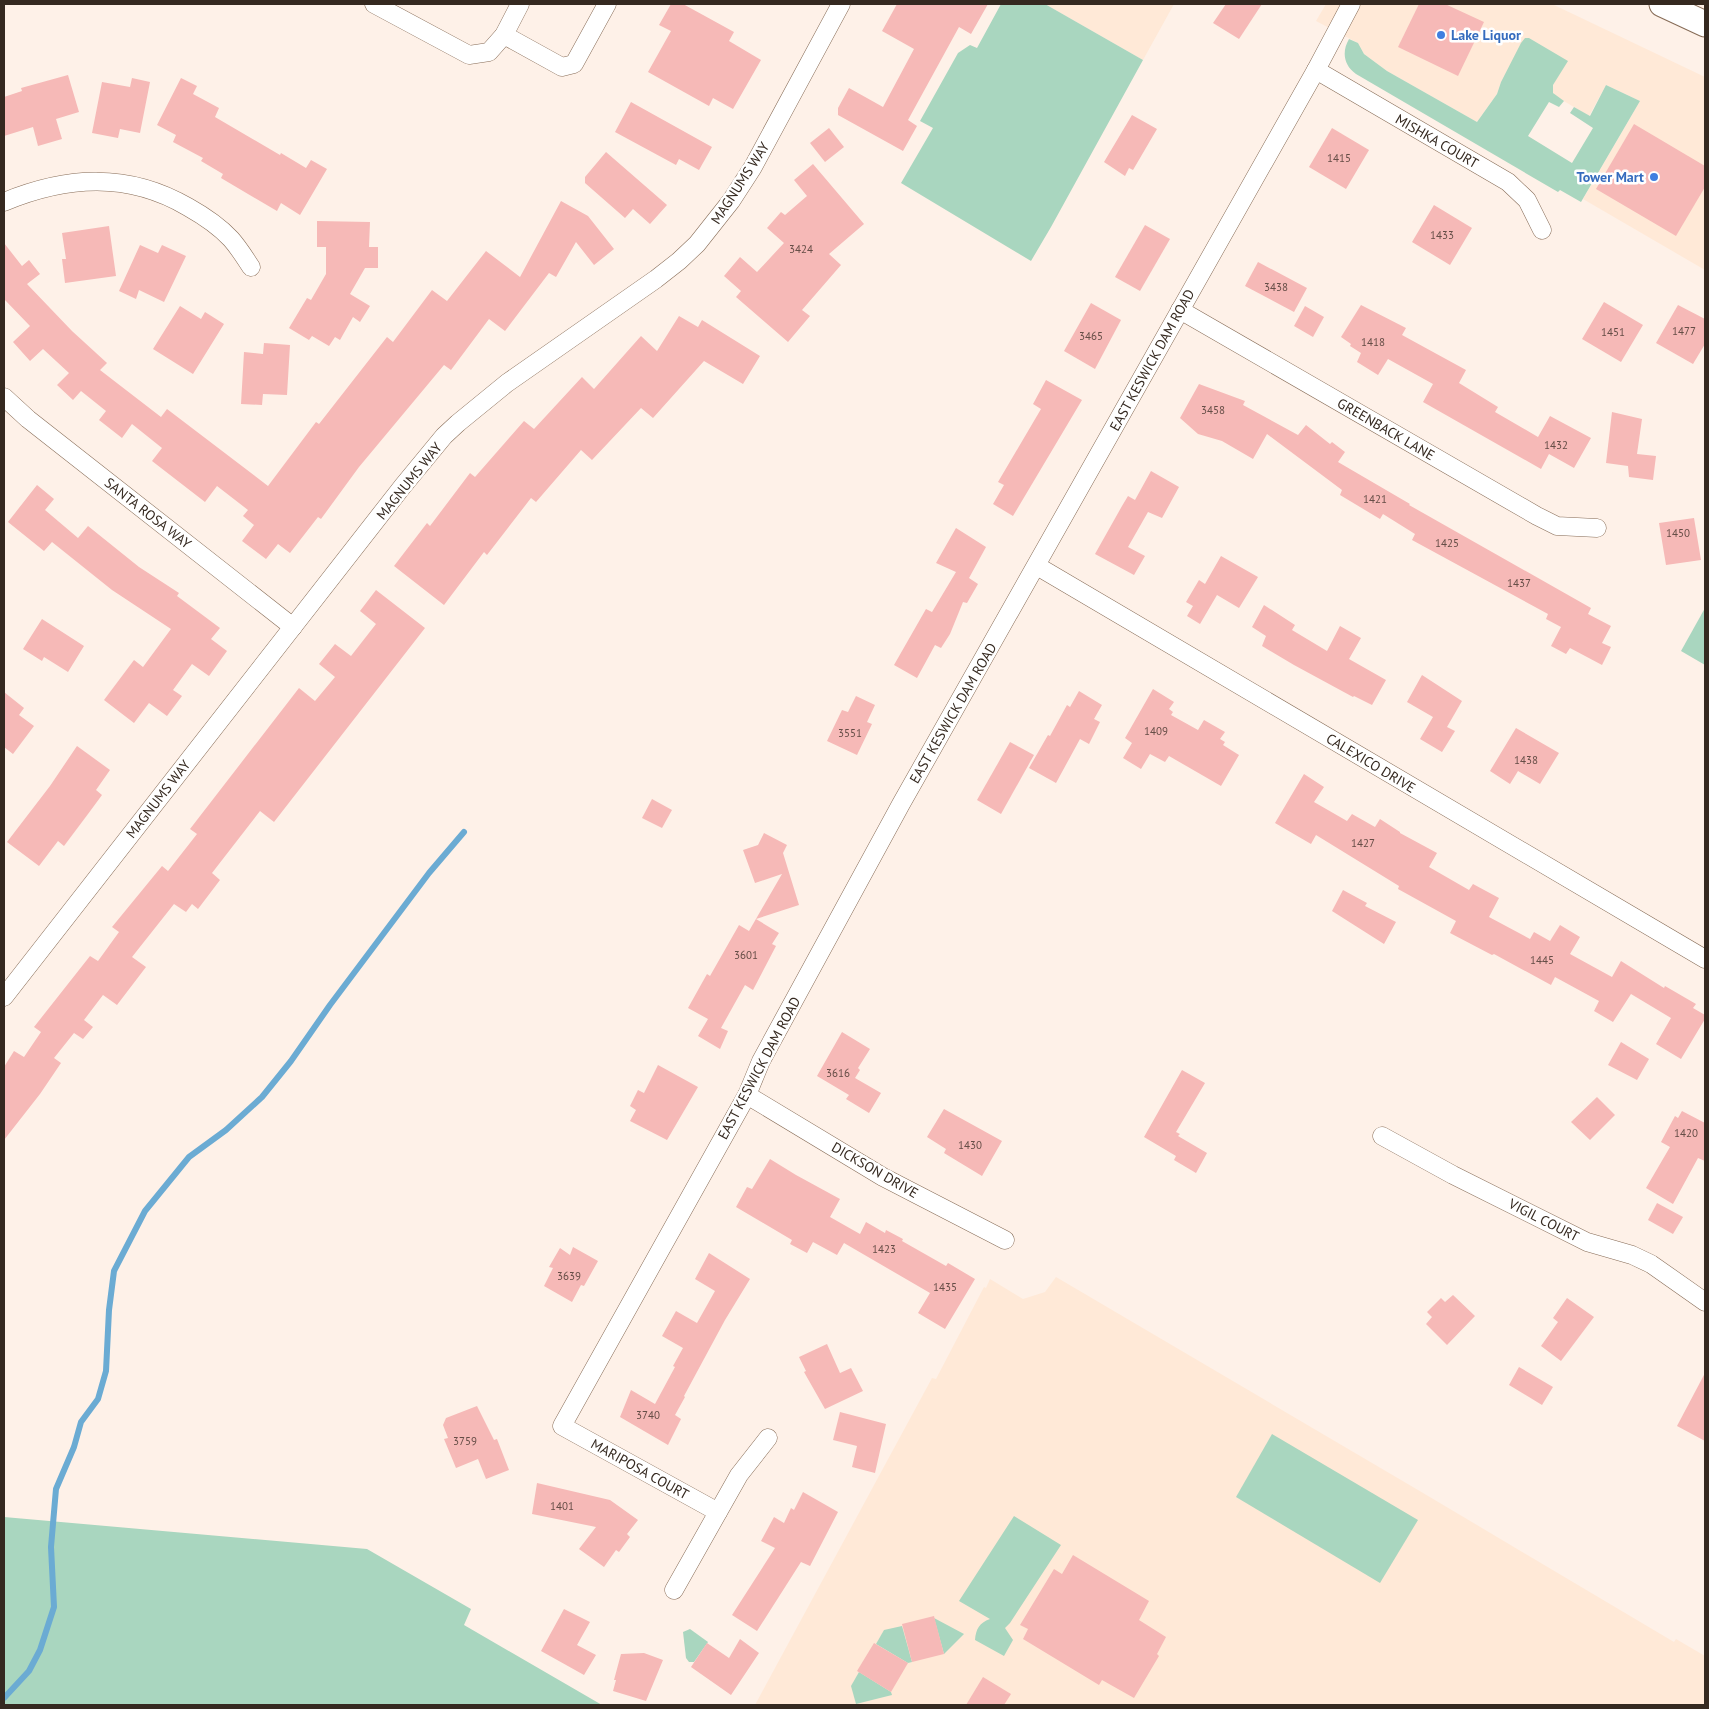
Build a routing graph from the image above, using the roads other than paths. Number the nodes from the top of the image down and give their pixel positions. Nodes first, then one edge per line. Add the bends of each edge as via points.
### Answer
1 (374, 4) edge
2 (520, 4) edge
3 (607, 4) edge
4 (841, 4) edge
5 (1351, 4) edge
6 (1662, 4) edge
7 (1705, 24) edge
8 (504, 35) junction
9 (1316, 70) junction
10 (4, 202) edge
11 (1542, 230) dead end
12 (251, 268) dead end
13 (1180, 310) junction
14 (4, 397) edge
15 (1597, 528) dead end
16 (1037, 566) junction
17 (293, 627) junction
18 (1705, 959) edge
19 (4, 996) edge
20 (747, 1095) junction
21 (1382, 1136) dead end
22 (1006, 1240) dead end
23 (1705, 1302) edge
24 (562, 1426) joint
25 (768, 1438) dead end
26 (718, 1512) junction
27 (674, 1590) dead end

1 - 8 street via 469,55 489,52
2 - 8 street
3 - 8 street via 574,64 562,67
4 - 17 street, MAGNUMS WAY via 752,167 707,232 656,279 507,383 444,436
5 - 9 street, EAST KESWICK DAM ROAD
6 - 7 main road
9 - 11 street, MISHKA COURT via 1508,182 1527,200
9 - 13 street, EAST KESWICK DAM ROAD
10 - 12 street via 66,184 118,182 138,186 175,200 207,218 233,241
13 - 15 street, GREENBACK LANE via 1537,516 1557,526
13 - 16 street, EAST KESWICK DAM ROAD
14 - 17 street, SANTA ROSA WAY via 28,420
16 - 18 street, CALEXICO DRIVE
16 - 20 street, EAST KESWICK DAM ROAD via 896,812 761,1061
17 - 19 street, MAGNUMS WAY
20 - 22 street, DICKSON DRIVE via 883,1176
20 - 24 street, EAST KESWICK DAM ROAD
21 - 23 street, VIGIL COURT via 1587,1242 1651,1264
24 - 26 street, MARIPOSA COURT
25 - 26 street via 739,1475
26 - 27 street

